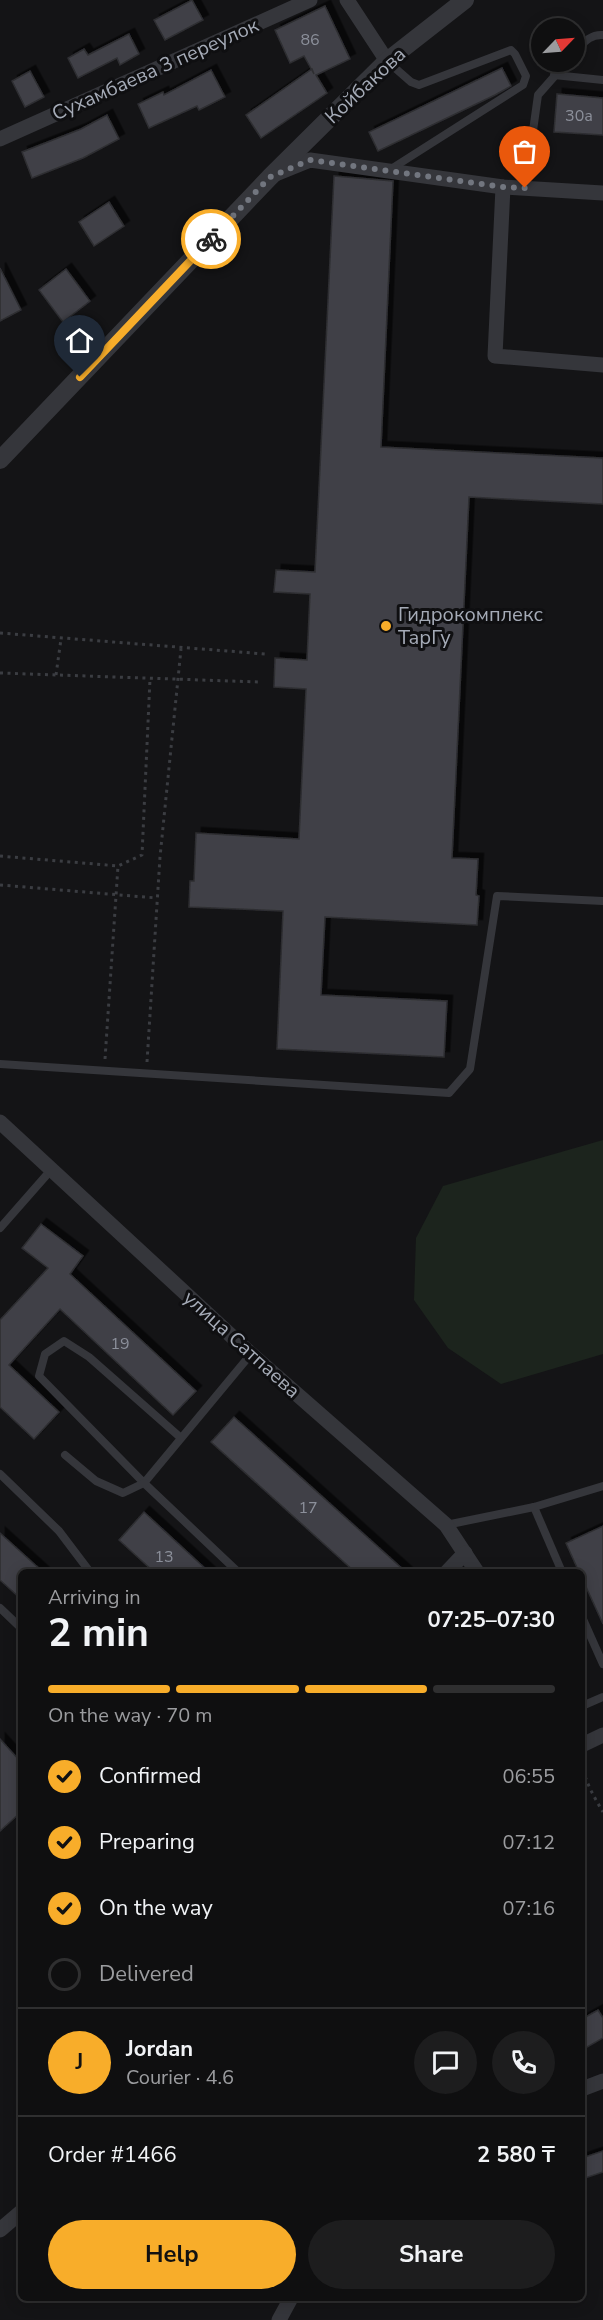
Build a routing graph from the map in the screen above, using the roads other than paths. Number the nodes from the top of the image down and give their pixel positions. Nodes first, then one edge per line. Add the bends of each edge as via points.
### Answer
1 (310, 0) edge
2 (347, 0) edge
3 (465, 0) edge
4 (603, 35) edge
5 (585, 41) edge
6 (387, 61) junction
7 (557, 72) edge
8 (554, 75) junction
9 (603, 80) edge
10 (0, 139) edge
11 (388, 171) junction
12 (270, 177) junction
13 (503, 187) junction
14 (525, 188) junction
15 (603, 193) edge
16 (603, 365) edge
17 (0, 460) edge
18 (603, 901) edge
19 (0, 1064) edge
20 (0, 1122) edge
21 (51, 1170) junction
22 (0, 1228) edge
23 (251, 1354) junction
24 (181, 1438) junction
25 (65, 1455) dead end
26 (0, 1474) edge
27 (144, 1483) junction
28 (603, 1486) edge
29 (534, 1507) junction
30 (446, 1525) junction
31 (465, 1554) junction
32 (88, 1569) edge
33 (235, 1569) edge
34 (450, 1569) edge
35 (475, 1569) edge
36 (561, 1569) edge
37 (0, 1608) edge
38 (585, 1624) edge
39 (18, 1625) edge
40 (603, 1665) edge
41 (603, 1697) edge
42 (585, 1705) edge
43 (603, 1736) edge
44 (585, 1744) edge
45 (603, 2080) edge
46 (585, 2088) edge
47 (18, 2215) edge
48 (0, 2230) edge
49 (289, 2301) edge
50 (279, 2320) edge

1 - 10 street, Сухамбаева 3 переулок
2 - 6 street
3 - 6 street, Койбакова
4 - 5 lane
6 - 11 lane via 419,85 511,50 526,76 523,85
6 - 12 street, Койбакова
7 - 8 lane
8 - 9 lane
8 - 14 lane via 538,95
11 - 12 street via 310,160
11 - 13 street
12 - 17 street, Койбакова
13 - 14 street
13 - 16 street via 495,356
14 - 15 street
18 - 19 lane via 497,896 470,1069 449,1093
20 - 21 street, улица Сатпаева
21 - 22 lane
21 - 23 street, улица Сатпаева
23 - 24 lane
23 - 30 street, улица Сатпаева
24 - 27 lane
24 - 27 lane via 89,1357 64,1341 45,1354 39,1376
25 - 27 lane via 96,1481 123,1493
26 - 32 lane via 59,1531
27 - 33 lane
28 - 29 lane
29 - 30 lane
29 - 36 lane
30 - 31 street, улица Сатпаева
31 - 34 street
31 - 35 street, улица Сатпаева
37 - 39 lane
38 - 40 lane
41 - 42 lane
43 - 44 street
45 - 46 street
47 - 48 street
49 - 50 street

